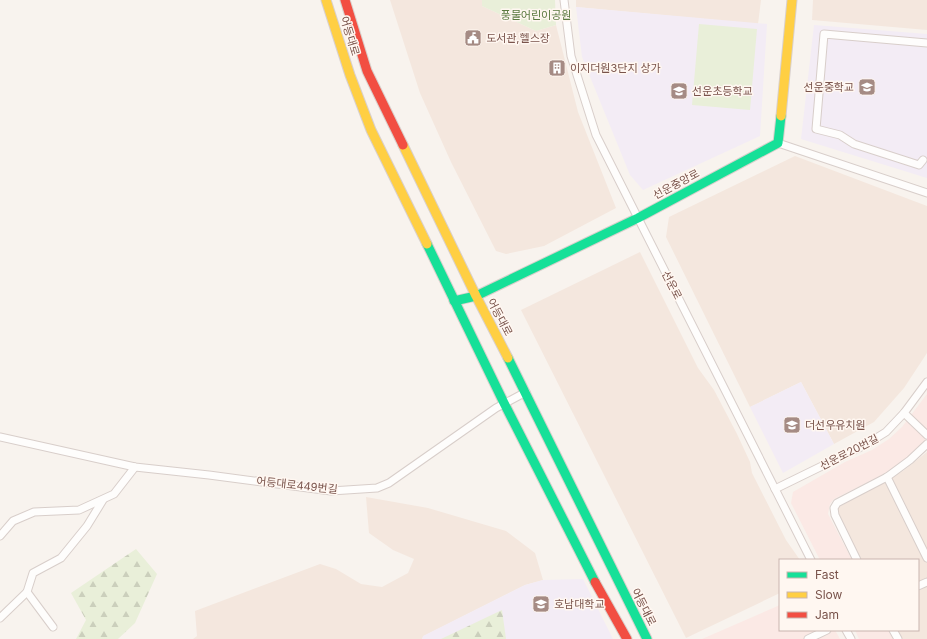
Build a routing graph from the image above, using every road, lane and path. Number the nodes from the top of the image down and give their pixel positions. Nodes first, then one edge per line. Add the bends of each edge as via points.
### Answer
1 (326, 0) edge
2 (345, 0) edge
3 (564, 0) edge
4 (792, 0) edge
5 (927, 43) edge
6 (778, 143) junction
7 (923, 160) dead end
8 (927, 193) edge
9 (638, 218) junction
10 (476, 296) junction
11 (454, 301) junction
12 (927, 382) edge
13 (526, 392) junction
14 (504, 403) junction
15 (904, 413) junction
16 (927, 435) edge
17 (0, 437) edge
18 (927, 444) edge
19 (135, 467) junction
20 (887, 477) junction
21 (775, 489) junction
22 (103, 500) junction
23 (0, 536) edge
24 (927, 558) edge
25 (810, 559) edge
26 (857, 559) edge
27 (27, 592) junction
28 (0, 618) edge
29 (53, 627) dead end
30 (825, 631) edge
31 (627, 639) edge
32 (648, 639) edge
33 (808, 639) edge

1 - 11 main road, 어등대로 via 371,130
2 - 10 main road, 어등대로 via 367,71
3 - 9 street, 선운로 via 571,56 586,109 596,135
4 - 6 main road
5 - 7 street via 824,34 816,129 840,135 854,144 919,165
6 - 8 street
6 - 9 main road, 선운중앙로
9 - 10 main road, 선운중앙로
9 - 21 street, 선운로
10 - 11 main road, 선운중앙로
10 - 13 main road, 어등대로
11 - 14 main road, 어등대로
12 - 15 street, 선운로20번길
13 - 14 street, 어등대로449번길
13 - 32 main road, 어등대로 via 607,561
14 - 19 street, 어등대로449번길 via 389,483 377,488 331,491 209,474
14 - 31 main road, 어등대로 via 587,568
15 - 16 street
15 - 21 street, 선운로20번길 via 886,432 876,438
17 - 19 street, 어등대로449번길
18 - 20 street
19 - 22 street via 114,494
20 - 24 street
20 - 26 street via 837,503 834,508
21 - 25 street, 선운로
22 - 23 street via 79,510 34,512 13,522
22 - 27 street via 87,526 61,558 33,573
27 - 28 street
27 - 29 street
30 - 33 street

